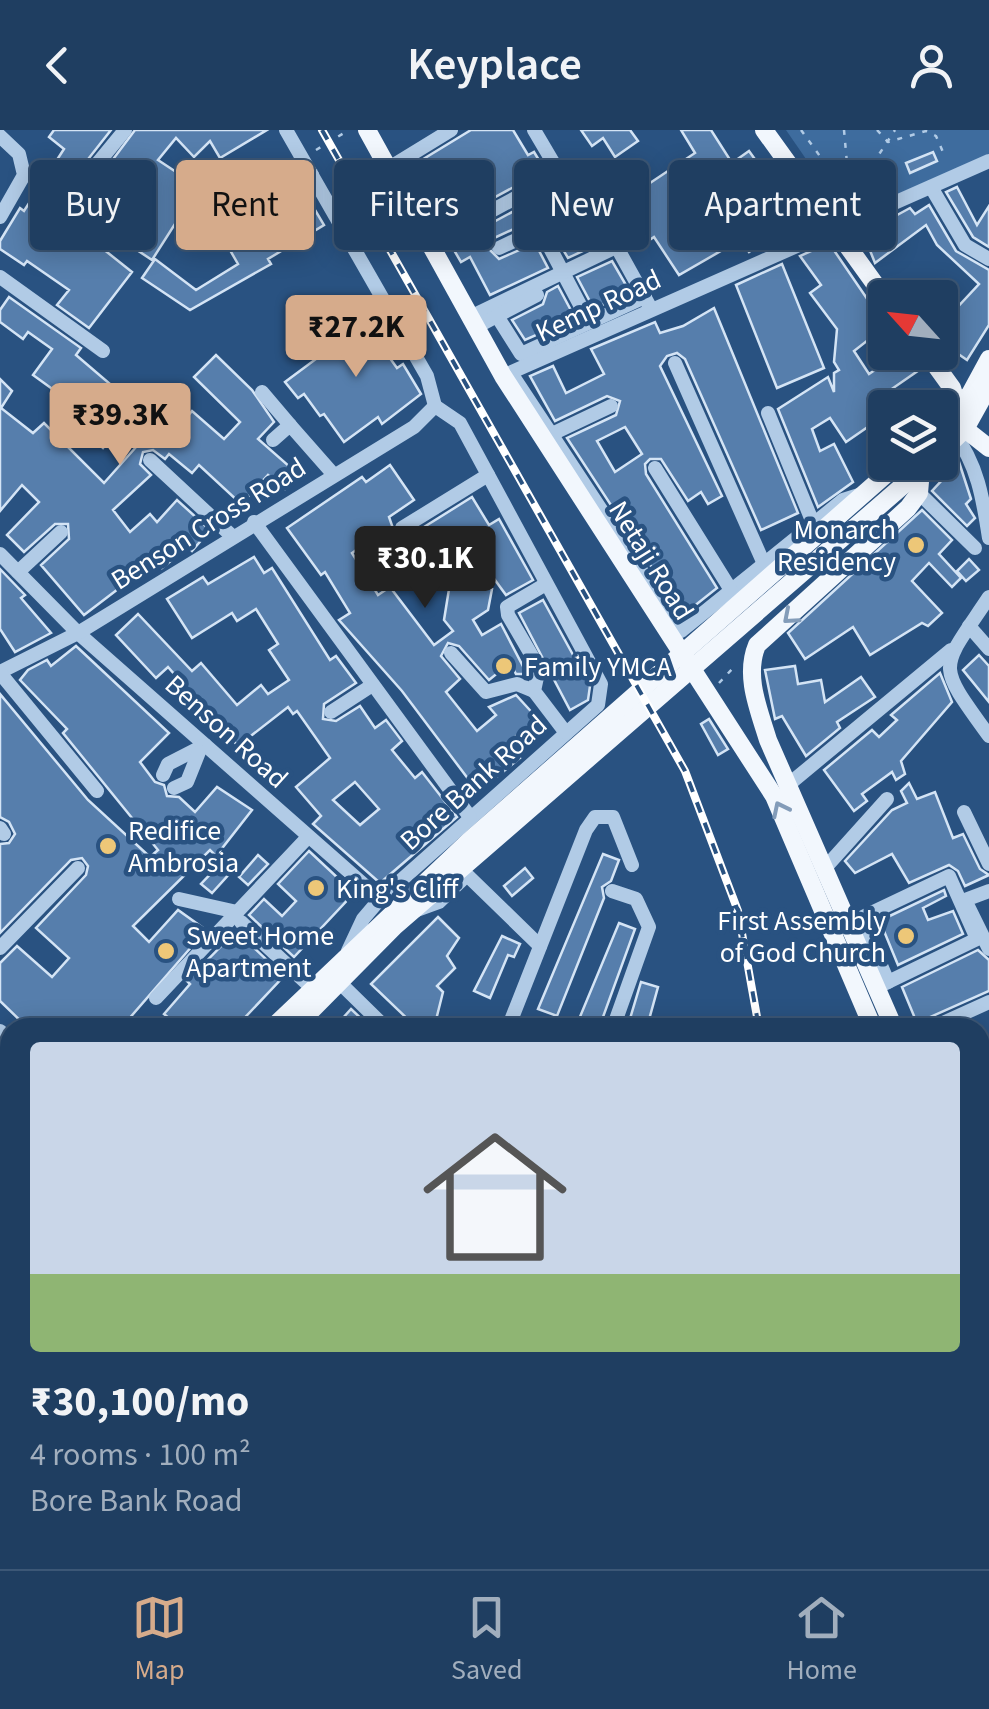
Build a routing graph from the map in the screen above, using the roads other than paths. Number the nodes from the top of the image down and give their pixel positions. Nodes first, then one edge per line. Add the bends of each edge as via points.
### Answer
1 (124, 130) edge
2 (286, 130) edge
3 (367, 130) edge
4 (451, 130) edge
5 (534, 130) edge
6 (764, 130) edge
7 (0, 136) edge
8 (100, 160) edge
9 (303, 160) edge
10 (384, 160) edge
11 (401, 160) edge
12 (785, 160) edge
13 (989, 161) edge
14 (314, 178) edge
15 (931, 187) junction
16 (896, 203) edge
17 (494, 210) edge
18 (0, 218) edge
19 (514, 241) edge
20 (499, 248) dead end
21 (433, 250) edge
22 (551, 250) edge
23 (615, 250) edge
24 (620, 250) edge
25 (783, 250) edge
26 (850, 250) edge
27 (989, 259) edge
28 (564, 276) junction
29 (0, 278) edge
30 (872, 280) edge
31 (648, 302) junction
32 (497, 316) junction
33 (473, 322) junction
34 (589, 322) junction
35 (103, 351) dead end
36 (989, 359) edge
37 (675, 363) dead end
38 (507, 375) junction
39 (989, 386) edge
40 (262, 392) dead end
41 (958, 403) edge
42 (435, 406) junction
43 (610, 406) dead end
44 (768, 414) dead end
45 (290, 425) junction
46 (554, 433) junction
47 (958, 433) edge
48 (273, 440) dead end
49 (958, 442) edge
50 (958, 446) edge
51 (989, 448) edge
52 (150, 460) dead end
53 (655, 468) dead end
54 (334, 475) junction
55 (488, 475) junction
56 (881, 480) edge
57 (910, 480) edge
58 (922, 480) edge
59 (868, 492) junction
60 (919, 494) junction
61 (254, 522) junction
62 (814, 523) junction
63 (402, 528) dead end
64 (61, 532) dead end
65 (232, 536) junction
66 (989, 538) edge
67 (975, 548) dead end
68 (0, 554) edge
69 (764, 564) junction
70 (18, 572) junction
71 (546, 584) junction
72 (732, 590) junction
73 (989, 597) edge
74 (969, 626) junction
75 (78, 633) junction
76 (989, 649) edge
77 (951, 650) junction
78 (450, 653) dead end
79 (0, 672) edge
80 (371, 686) junction
81 (534, 691) junction
82 (331, 712) dead end
83 (566, 733) junction
84 (989, 736) edge
85 (202, 748) junction
86 (163, 775) dead end
87 (788, 785) junction
88 (174, 788) dead end
89 (97, 791) dead end
90 (888, 800) dead end
91 (964, 812) dead end
92 (470, 817) junction
93 (308, 836) junction
94 (989, 864) edge
95 (632, 865) dead end
96 (78, 868) dead end
97 (824, 868) junction
98 (612, 891) dead end
99 (989, 891) edge
100 (180, 899) dead end
101 (380, 899) junction
102 (412, 912) junction
103 (239, 917) junction
104 (855, 920) junction
105 (540, 946) junction
106 (0, 948) edge
107 (989, 949) edge
108 (348, 951) junction
109 (338, 980) junction
110 (883, 985) junction
111 (312, 988) junction
112 (156, 998) dead end
113 (989, 1002) edge
114 (282, 1018) edge
115 (303, 1018) edge
116 (376, 1018) edge
117 (512, 1018) edge
118 (616, 1018) edge
119 (869, 1018) edge
120 (891, 1018) edge
121 (954, 1018) edge

1 - 8 street
2 - 9 street, Bore Bank Road
3 - 10 main road, Netaji Road
4 - 11 street
5 - 17 street via 560,174
6 - 12 main road
7 - 18 street via 19,154 24,175
13 - 15 street, Kemp Road
14 - 42 street, Bore Bank Road via 427,376
15 - 16 street, Kemp Road
15 - 27 street via 965,245
19 - 20 street
21 - 33 main road, Netaji Road
22 - 28 street
23 - 28 street
24 - 31 street
25 - 31 street, Kemp Road
26 - 30 main road
28 - 32 street
28 - 33 street
28 - 34 street
29 - 35 street
31 - 34 street
31 - 38 street, Kemp Road
32 - 33 street
32 - 34 street via 521,354
33 - 38 main road, Netaji Road
36 - 41 main road
37 - 69 street
38 - 46 street
119 -> 38 main road, Netaji Road via 802,854 747,748 673,644
39 - 47 main road
40 - 45 street
42 - 54 street, Benson Cross Road via 414,427
42 - 55 street, Bore Bank Road via 460,423
43 - 46 street
44 - 62 street
45 - 48 street
45 - 54 street
46 - 72 street via 681,631
49 - 51 main road
50 - 66 street via 972,459
52 - 65 street
53 - 72 street
54 - 61 street, Benson Cross Road
55 - 63 street
55 - 71 street, Bore Bank Road
56 - 59 main road
57 - 102 main road
58 - 60 main road
59 - 62 street via 843,500
59 - 108 main road
60 - 67 street
60 -> 87 main road via 871,547 757,646 754,692
61 - 65 street, Benson Cross Road
61 - 80 street
62 - 69 street
64 - 70 street
65 - 75 street, Benson Cross Road
68 - 70 street, Benson Road
69 - 72 street
70 - 75 street, Benson Road
71 - 81 street via 507,607 539,668
71 - 83 street, Bore Bank Road via 601,684 598,705
73 - 74 street
74 - 76 street
74 - 77 street
75 - 79 street, Benson Cross Road
75 - 85 street, Benson Road
77 - 84 street via 949,674 960,700
77 - 87 street
78 - 81 street via 486,692 517,684
79 - 89 street
80 - 82 street
80 - 92 street
81 - 83 street
83 - 92 street, Bore Bank Road
85 - 86 street via 168,764
85 - 88 street via 187,782
85 - 93 street, Benson Road
87 - 97 main road
90 - 97 street
91 - 94 street
92 - 101 street, Bore Bank Road
93 - 101 street, Benson Road
93 - 103 street
95 - 105 street via 613,817 595,816
96 - 106 street
97 - 104 main road
98 - 118 street via 636,899 649,927
99 - 107 street via 965,900
100 - 103 street
101 - 108 street
102 - 105 street via 439,902 467,875
102 - 109 main road
103 - 111 street
103 - 112 street
104 - 110 main road
104 - 110 street via 949,876 977,940
105 - 117 street
108 - 111 main road
109 - 115 main road
109 - 116 street
110 - 120 main road
111 - 114 main road
113 - 121 street

